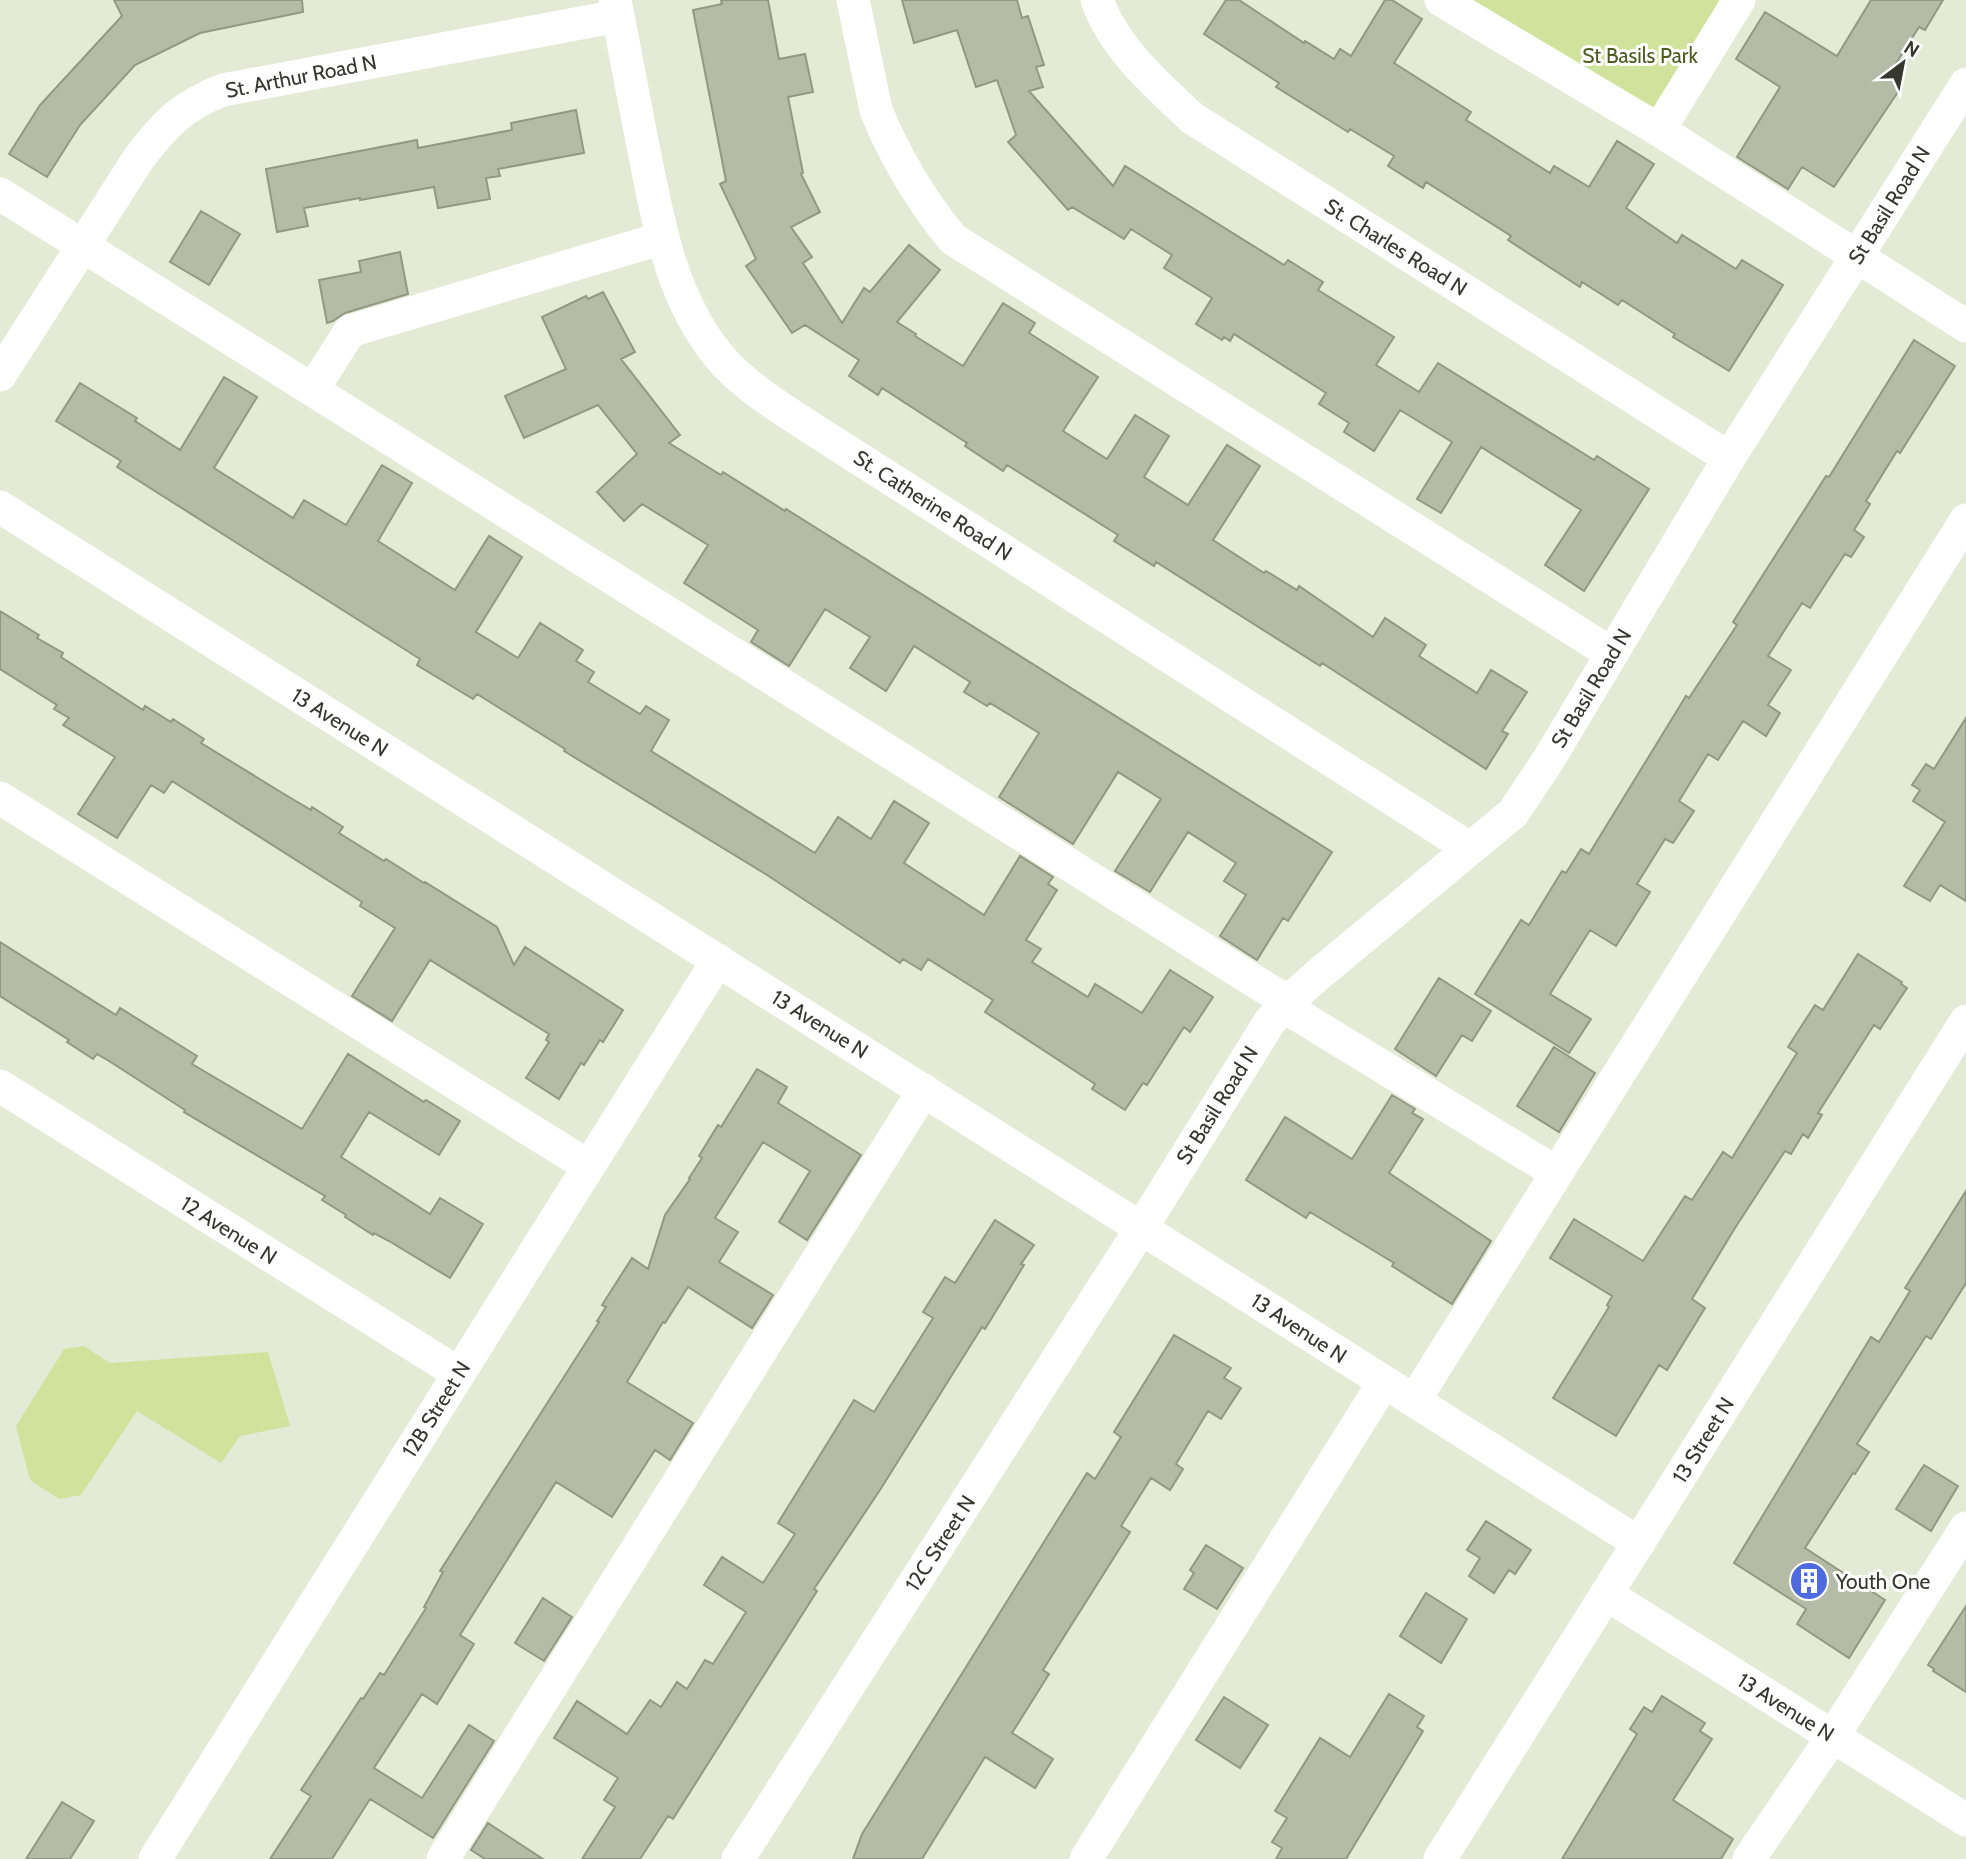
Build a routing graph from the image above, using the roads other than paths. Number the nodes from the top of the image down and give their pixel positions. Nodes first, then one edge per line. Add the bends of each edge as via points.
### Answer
1 (853, 0) edge
2 (1097, 0) edge
3 (1441, 0) edge
4 (1739, 0) edge
5 (616, 8) edge
6 (1966, 84) edge
7 (1658, 130) junction
8 (0, 194) edge
9 (663, 238) junction
10 (82, 245) junction
11 (1856, 257) junction
12 (1966, 326) edge
13 (0, 375) edge
14 (313, 389) junction
15 (1730, 458) junction
16 (0, 507) edge
17 (1966, 520) edge
18 (1612, 654) junction
19 (0, 798) edge
20 (1469, 848) junction
21 (718, 960) junction
22 (1286, 1004) junction
23 (1966, 1021) edge
24 (0, 1086) edge
25 (924, 1090) junction
26 (588, 1166) junction
27 (1557, 1173) junction
28 (1142, 1227) junction
29 (458, 1373) junction
30 (1384, 1382) junction
31 (1414, 1401) junction
32 (1963, 1539) edge
33 (1639, 1543) junction
34 (1606, 1594) junction
35 (1833, 1736) junction
36 (1966, 1820) edge
37 (155, 1859) edge
38 (443, 1859) edge
39 (738, 1859) edge
40 (1086, 1859) edge
41 (1440, 1859) edge
42 (1749, 1859) edge

1 - 18 street via 883,127 953,239
2 - 15 street, St. Charles Road N via 1126,50 1192,117
3 - 7 street
4 - 7 street
5 - 9 street, St. Catherine Road N
5 - 10 street, St. Arthur Road N via 205,97 162,128
6 - 11 street, St Basil Road N
7 - 11 street
8 - 10 street
9 - 14 street via 350,331
9 - 20 street, St. Catherine Road N via 677,283 701,330 719,356 758,390
10 - 13 street, St. Arthur Road N
10 - 14 street
11 - 12 street
11 - 15 street, St Basil Road N
14 - 22 street
15 - 18 street, St Basil Road N
16 - 21 street, 13 Avenue N
17 - 27 street
18 - 20 street, St Basil Road N via 1513,813
19 - 26 street
20 - 22 street, St Basil Road N
21 - 25 street, 13 Avenue N
21 - 26 street, 12B Street N
22 - 27 street
22 - 28 street, St Basil Road N via 1256,1042
23 - 33 street, 13 Street N
24 - 29 street, 12 Avenue N
25 - 28 street, 13 Avenue N
25 - 38 street
26 - 29 street, 12B Street N
27 - 31 street
28 - 30 street, 13 Avenue N
28 - 39 street, 12C Street N
29 - 37 street, 12B Street N
30 - 31 street, 13 Avenue N
30 - 40 street
31 - 33 street, 13 Avenue N
32 - 35 street
33 - 34 street, 13 Street N
34 - 35 street, 13 Avenue N
34 - 41 street, 13 Street N
35 - 36 street, 13 Avenue N
35 - 42 street

